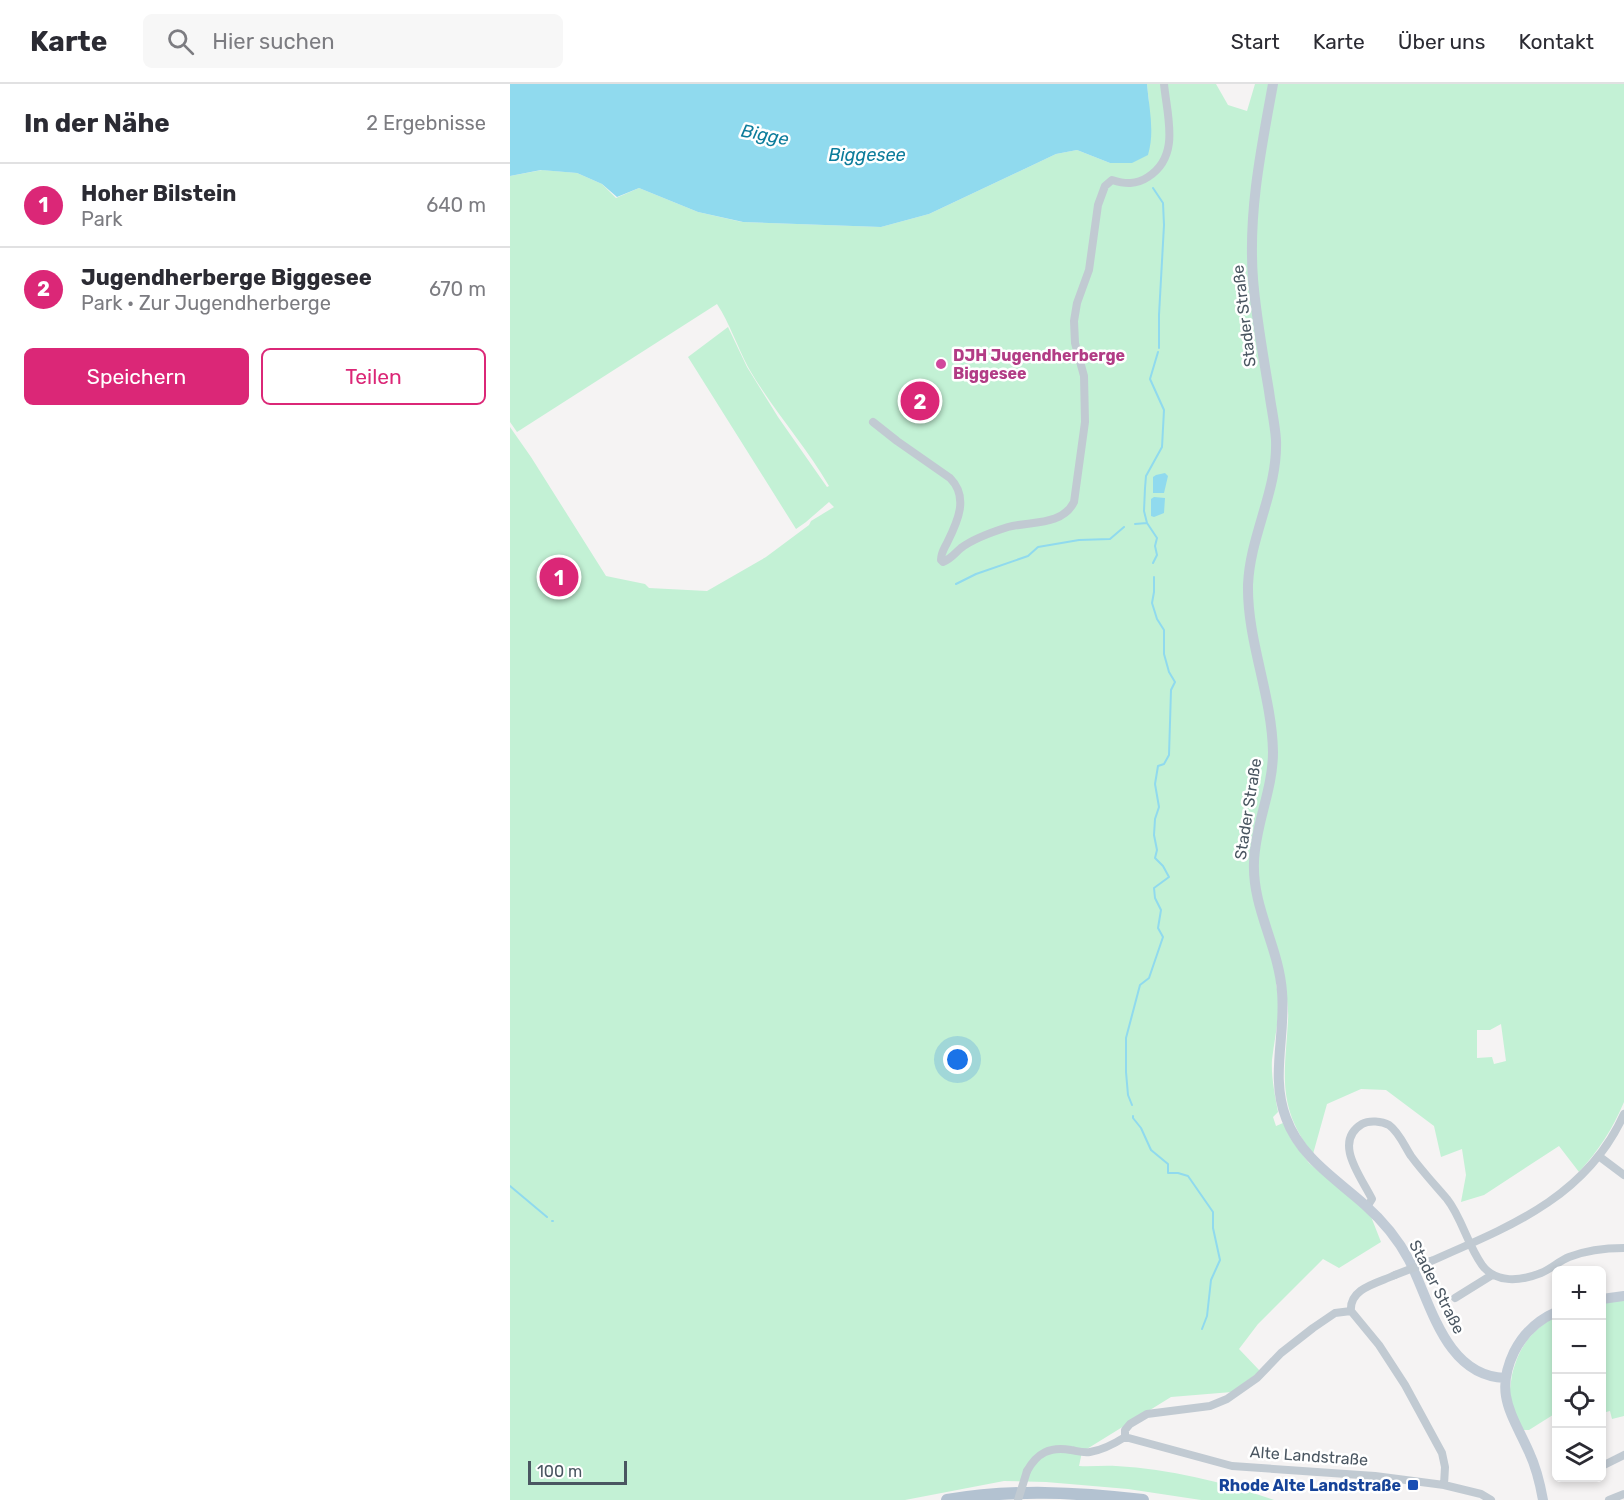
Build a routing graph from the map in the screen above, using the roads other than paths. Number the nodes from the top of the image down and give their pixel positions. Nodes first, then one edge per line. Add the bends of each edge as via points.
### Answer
1 (1164, 84) edge
2 (1274, 84) edge
3 (873, 422) dead end
4 (1624, 1114) edge
5 (1600, 1156) junction
6 (1624, 1175) edge
7 (1367, 1207) junction
8 (1469, 1244) junction
9 (1624, 1248) edge
10 (1492, 1275) junction
11 (1624, 1296) edge
12 (1455, 1298) dead end
13 (1606, 1298) edge
14 (1351, 1311) junction
15 (1552, 1315) edge
16 (1505, 1378) junction
17 (1125, 1437) junction
18 (1624, 1455) edge
19 (1606, 1464) edge
20 (1444, 1485) junction
21 (1624, 1494) edge
22 (947, 1500) edge
23 (1018, 1500) edge
24 (1143, 1500) edge
25 (1491, 1500) edge
26 (1543, 1500) edge
27 (1609, 1500) edge

1 - 3 street via 1170,136 1164,160 1150,176 1132,184 1112,180 1105,186 1098,205 1089,270 1074,321 1084,376 1085,422 1071,509 1057,519 1009,527 978,538 944,562 941,555 961,506 957,485
2 - 7 street, Stader Straße via 1258,165 1252,228 1256,306 1276,440 1272,481 1248,584 1273,750 1270,785 1255,848 1254,875 1281,983 1278,1086 1285,1117 1312,1159
4 - 5 street
5 - 6 street
5 - 8 street via 1546,1205
7 - 8 street via 1372,1199 1350,1156 1349,1142 1360,1126 1378,1122 1389,1125 1448,1199
7 - 16 street, Stader Straße via 1409,1261 1447,1343 1473,1368
8 - 10 street
8 - 14 street, bridge via 1360,1290 1351,1300
9 - 10 street via 1595,1249 1522,1278 1505,1280
10 - 12 street
11 - 13 street
14 - 17 street via 1335,1313 1313,1328 1227,1399 1210,1406 1147,1414 1130,1424
14 - 20 street via 1405,1385 1442,1453
15 - 16 street via 1525,1335
16 - 26 street via 1511,1417 1529,1451
17 - 20 street, Alte Landstraße via 1232,1466
17 - 23 street, bridge via 1089,1452 1050,1449 1036,1458 1027,1471
18 - 19 street
20 - 25 street, Alte Landstraße
21 - 27 street
22 - 24 main road via 1003,1493 1064,1493

